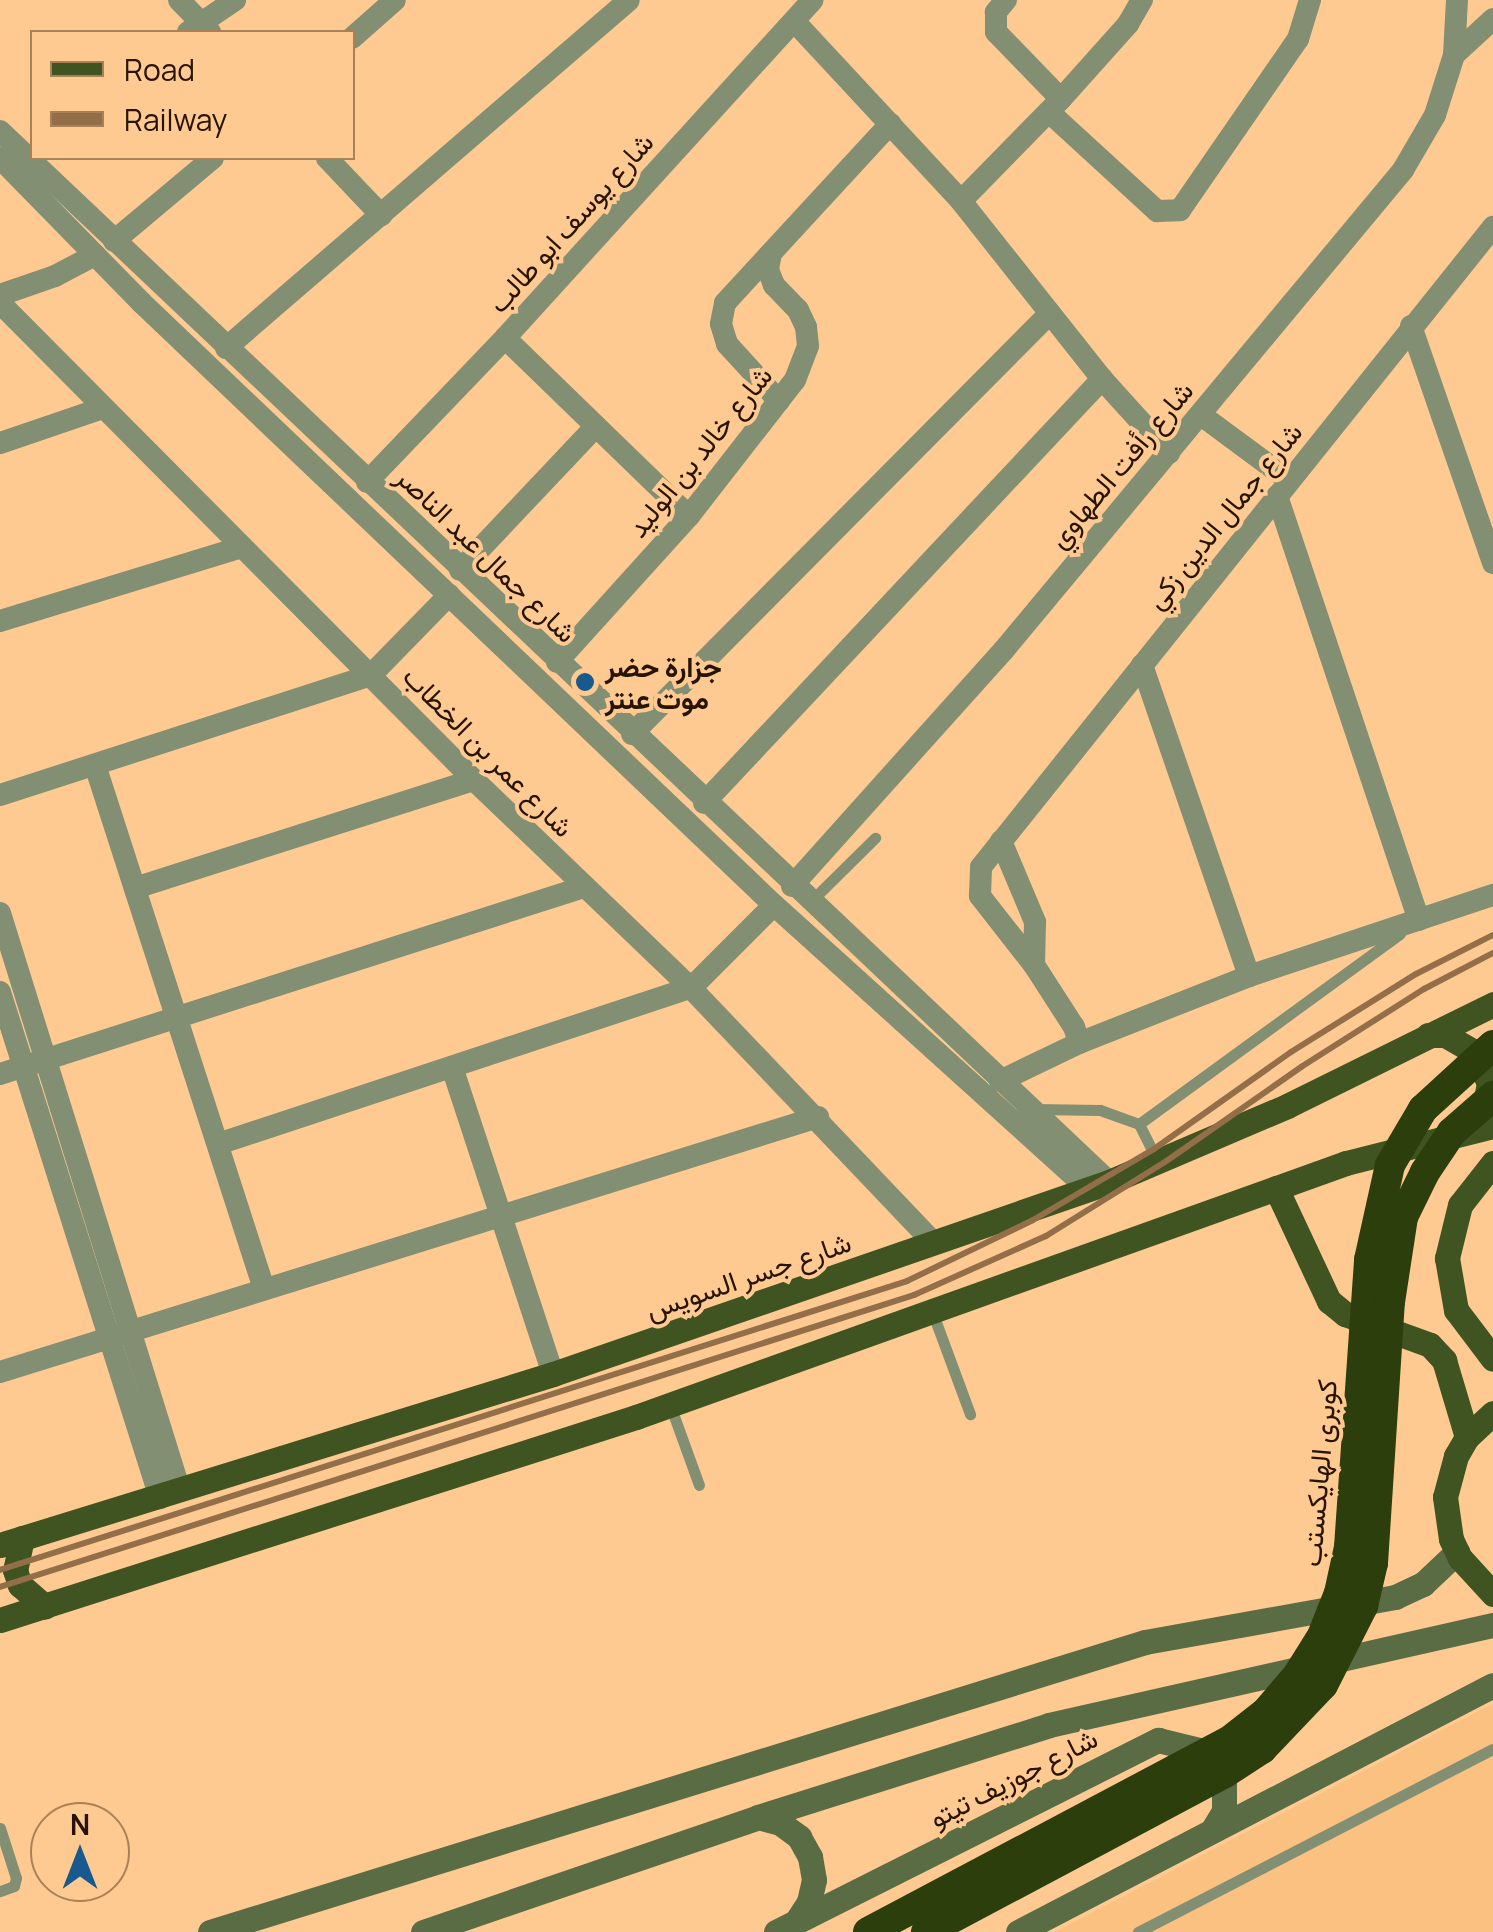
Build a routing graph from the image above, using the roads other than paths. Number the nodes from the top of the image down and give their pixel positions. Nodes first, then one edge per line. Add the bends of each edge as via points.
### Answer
1 (179, 0) edge
2 (235, 0) edge
3 (395, 0) edge
4 (813, 0) edge
5 (1006, 0) edge
6 (1142, 0) edge
7 (1310, 0) edge
8 (1457, 0) edge
9 (619, 3) edge
10 (1493, 19) edge
11 (794, 20) junction
12 (200, 29) edge
13 (355, 35) edge
14 (1454, 55) junction
15 (1055, 106) junction
16 (890, 124) junction
17 (10, 152) edge
18 (211, 160) edge
19 (330, 160) edge
20 (961, 201) junction
21 (382, 215) junction
22 (1493, 227) edge
23 (104, 248) junction
24 (771, 253) junction
25 (0, 295) edge
26 (0, 303) edge
27 (1050, 313) junction
28 (1411, 326) junction
29 (504, 338) junction
30 (226, 348) junction
31 (1102, 379) junction
32 (779, 401) junction
33 (103, 408) junction
34 (1201, 414) junction
35 (596, 426) junction
36 (0, 442) edge
37 (1169, 452) junction
38 (367, 482) junction
39 (1283, 488) junction
40 (690, 516) junction
41 (1488, 530) edge
42 (242, 547) junction
43 (1493, 563) edge
44 (460, 570) junction
45 (448, 595) junction
46 (0, 621) edge
47 (557, 662) junction
48 (1142, 665) junction
49 (371, 675) junction
50 (632, 734) junction
51 (96, 765) junction
52 (474, 780) junction
53 (0, 796) edge
54 (704, 802) junction
55 (875, 838) dead end
56 (1001, 842) junction
57 (792, 886) junction
58 (584, 887) junction
59 (136, 888) junction
60 (1493, 895) edge
61 (809, 903) junction
62 (774, 904) junction
63 (0, 913) edge
64 (1419, 920) junction
65 (1034, 966) junction
66 (1249, 976) junction
67 (691, 988) junction
68 (0, 992) edge
69 (1493, 1004) edge
70 (176, 1016) junction
71 (1428, 1035) junction
72 (1079, 1043) junction
73 (1493, 1045) edge
74 (47, 1058) junction
75 (23, 1066) junction
76 (453, 1070) junction
77 (0, 1074) edge
78 (1000, 1081) junction
79 (1493, 1096) edge
80 (1030, 1110) junction
81 (818, 1117) junction
82 (1138, 1124) junction
83 (1486, 1128) edge
84 (218, 1144) junction
85 (1158, 1162) junction
86 (1493, 1163) edge
87 (1098, 1186) junction
88 (1276, 1188) junction
89 (501, 1216) junction
90 (934, 1243) junction
91 (264, 1289) junction
92 (932, 1314) junction
93 (120, 1334) junction
94 (1493, 1359) edge
95 (0, 1372) edge
96 (553, 1374) junction
97 (670, 1405) junction
98 (1493, 1413) edge
99 (970, 1414) dead end
100 (1467, 1437) junction
101 (699, 1485) dead end
102 (170, 1494) junction
103 (11, 1541) edge
104 (1457, 1552) junction
105 (1493, 1594) edge
106 (45, 1607) junction
107 (0, 1620) edge
108 (1493, 1625) edge
109 (1493, 1685) edge
110 (1493, 1749) edge
111 (758, 1816) junction
112 (0, 1828) edge
113 (1213, 1829) junction
114 (0, 1891) edge
115 (786, 1927) edge
116 (210, 1932) edge
117 (423, 1932) edge
118 (868, 1932) edge
119 (926, 1932) edge
120 (1018, 1932) edge
121 (1138, 1932) edge

1 - 12 street
2 - 12 street
3 - 13 street
4 - 11 street, شارع يوسف ابو طالب
5 - 15 street via 996,12 996,32
6 - 15 street
7 - 15 street via 1298,39 1187,200 1168,214
8 - 14 street, شارع رأفت الطهاوي
9 - 21 street
10 - 14 street
11 - 16 street
11 - 29 street, شارع يوسف ابو طالب
14 - 34 street, شارع رأفت الطهاوي via 1436,115 1403,170
15 - 20 street
16 - 20 street
16 - 24 street
17 - 23 street, شارع جمال عبد الناصر
18 - 23 street
19 - 21 street
20 - 27 street
21 - 30 street
22 - 28 street, شارع جمال الدين زكي
23 - 25 street
23 - 30 street, شارع جمال عبد الناصر
23 - 45 street, شارع جمال عبد الناصر
24 - 32 street, شارع خالد بن الوليد via 774,285 798,310 808,346
24 - 32 street via 725,303 720,324 727,344
26 - 33 street, شارع عمر بن الخطاب
27 - 31 street
27 - 50 street
28 - 39 street, شارع جمال الدين زكي
28 - 41 street
29 - 35 street
29 - 38 street, شارع يوسف ابو طالب
30 - 38 street, شارع جمال عبد الناصر
31 - 37 street
31 - 54 street
32 - 40 street, شارع خالد بن الوليد
33 - 36 street
33 - 42 street, شارع عمر بن الخطاب
34 - 37 street, شارع رأفت الطهاوي
34 - 39 street
35 - 40 street
35 - 44 street
37 - 57 street, شارع رأفت الطهاوي via 1003,651
38 - 44 street, شارع جمال عبد الناصر
39 - 48 street, شارع جمال الدين زكي
39 - 64 street
40 - 47 street, شارع خالد بن الوليد
41 - 43 street
42 - 46 street
42 - 49 street, شارع عمر بن الخطاب
44 - 47 street, شارع جمال عبد الناصر
45 - 49 street
45 - 62 street, شارع جمال عبد الناصر
47 - 50 street, شارع جمال عبد الناصر
48 - 56 street, شارع جمال الدين زكي
48 - 66 street
49 - 51 street
49 - 52 street, شارع عمر بن الخطاب
50 - 54 street, شارع جمال عبد الناصر
51 - 53 street
51 - 59 street
52 - 58 street, شارع عمر بن الخطاب
52 - 59 street
54 - 57 street, شارع جمال عبد الناصر
55 - 61 lane
56 - 65 street via 1035,922
56 - 65 street, شارع جمال الدين زكي via 981,867 980,896
57 - 61 street, شارع جمال عبد الناصر
58 - 67 street, شارع عمر بن الخطاب
58 - 70 street
59 - 70 street
60 - 64 street
61 - 78 street, شارع جمال عبد الناصر
62 - 67 street
62 - 87 street, شارع جمال عبد الناصر
63 - 74 street
64 - 66 street
64 - 82 lane
65 - 72 street, شارع جمال الدين زكي
66 - 72 street
67 - 76 street
67 - 81 street, شارع عمر بن الخطاب
68 - 75 street
69 - 71 main road, شارع جسر السويس
70 - 74 street
70 - 84 street
71 - 83 main road via 1462,1041 1485,1066
71 - 85 main road, شارع جسر السويس
72 - 78 street
73 - 118 highway, كوبرى الهايكستب, bridge via 1423,1109 1390,1165 1368,1260 1349,1547 1322,1636 1297,1676 1229,1741
74 - 75 street
74 - 93 street
75 - 77 street
75 - 93 street
76 - 84 street
76 - 89 street
78 - 80 street, شارع جمال عبد الناصر
79 - 119 highway, bridge via 1452,1132 1404,1218 1390,1302 1373,1563 1346,1647 1323,1685 1262,1749 1225,1774
80 - 82 lane via 1100,1110
80 - 87 street, شارع جمال عبد الناصر
81 - 89 street
81 - 90 street, شارع عمر بن الخطاب
82 - 85 lane
83 - 88 main road via 1390,1149
84 - 91 street
85 - 87 main road, شارع جسر السويس
86 - 94 main road via 1460,1205 1447,1258 1456,1310
87 - 90 main road, شارع جسر السويس
88 - 92 main road
88 - 100 main road via 1329,1301 1345,1314 1419,1340 1444,1360
89 - 91 street
89 - 96 street
90 - 96 main road, شارع جسر السويس
91 - 93 street
92 - 97 main road
92 - 99 lane
93 - 95 street
93 - 102 street
96 - 102 main road, شارع جسر السويس
97 - 101 lane
97 - 106 main road
98 - 100 main road
100 - 104 main road via 1446,1496
102 - 103 main road, شارع جسر السويس
103 - 106 main road via 20,1586
104 - 105 main road
104 - 116 main road via 1423,1584 1396,1597 1145,1642
106 - 107 main road
108 - 111 main road via 1049,1724
109 - 113 main road
110 - 121 lane
111 - 115 main road via 789,1830 810,1857 809,1902
111 - 117 main road
112 - 114 lane via 16,1878
113 - 115 main road, شارع جوزيف تيتو via 1224,1811 1218,1770 1199,1750 1158,1740
113 - 120 main road

